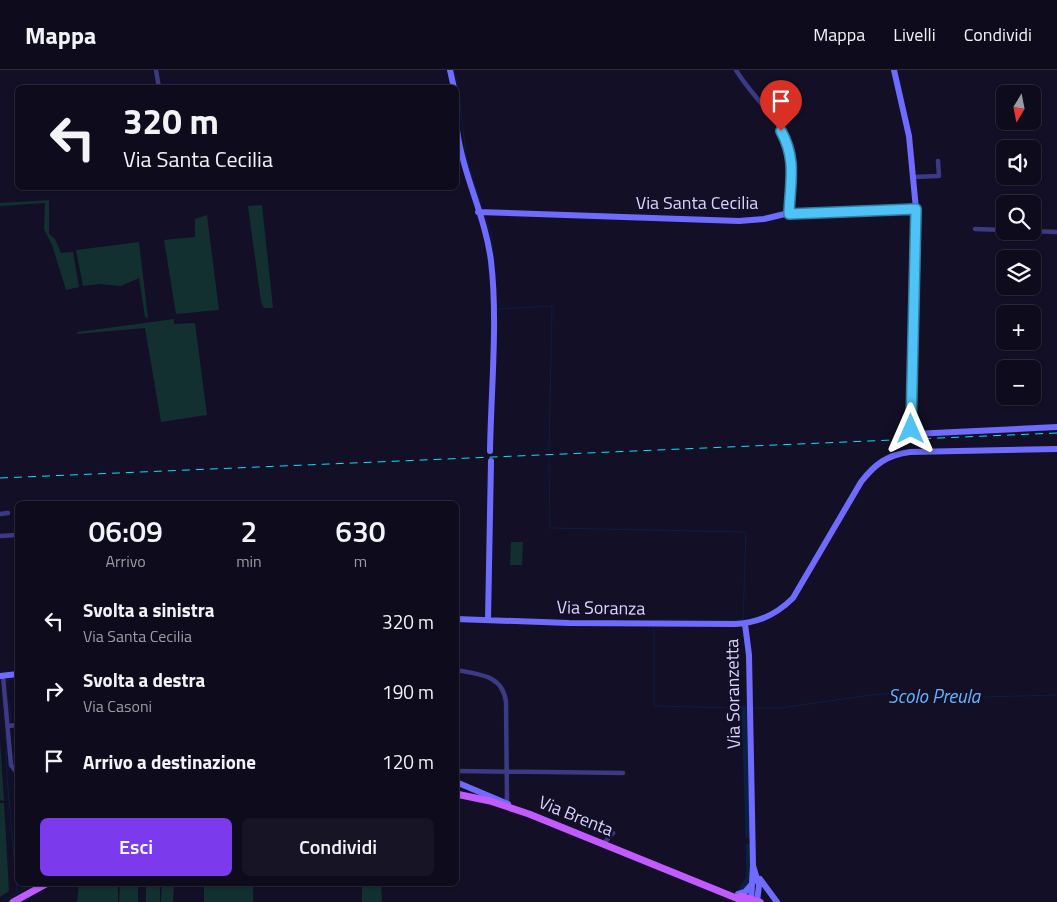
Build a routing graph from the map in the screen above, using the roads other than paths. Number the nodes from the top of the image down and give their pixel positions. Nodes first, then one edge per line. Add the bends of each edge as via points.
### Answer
1 (156, 70) edge
2 (450, 70) edge
3 (736, 70) edge
4 (894, 70) edge
5 (158, 85) edge
6 (453, 85) edge
7 (459, 143) edge
8 (938, 161) dead end
9 (912, 177) junction
10 (916, 209) junction
11 (478, 212) junction
12 (789, 214) junction
13 (975, 229) dead end
14 (996, 230) edge
15 (1041, 231) edge
16 (1057, 232) edge
17 (1057, 427) edge
18 (1057, 449) edge
19 (490, 452) dead end
20 (490, 461) dead end
21 (8, 513) dead end
22 (0, 514) edge
23 (15, 535) edge
24 (0, 536) edge
25 (459, 619) edge
26 (488, 620) junction
27 (745, 624) junction
28 (459, 670) edge
29 (15, 674) edge
30 (2, 676) edge
31 (15, 725) edge
32 (8, 726) junction
33 (15, 770) edge
34 (459, 771) edge
35 (507, 771) junction
36 (623, 773) dead end
37 (459, 783) edge
38 (459, 795) edge
39 (507, 804) junction
40 (529, 814) junction
41 (613, 833) dead end
42 (604, 843) junction
43 (753, 865) junction
44 (684, 876) junction
45 (758, 876) junction
46 (751, 885) junction
47 (42, 886) edge
48 (738, 894) junction
49 (754, 900) edge
50 (13, 902) edge
51 (777, 902) edge

1 - 5 street
2 - 6 street
3 - 12 street via 776,123 789,148 792,164
4 - 9 street via 909,136
7 - 11 street
8 - 9 street via 939,176
9 - 10 street
10 - 12 street, Via Santa Cecilia
10 - 17 street via 912,431 916,434
11 - 12 street, Via Santa Cecilia via 739,220
11 - 19 street via 488,248 492,280
13 - 14 street
15 - 16 street
18 - 27 street, Via Soranzetta via 910,452 890,456 861,482 801,586 786,604 769,616
20 - 26 street
21 - 22 street
23 - 24 street
25 - 26 street, Via Soranza
26 - 27 street, Via Soranza
27 - 43 street, Via Soranzetta
28 - 35 street via 494,680 503,688
29 - 30 street
30 - 32 street
31 - 32 street
32 - 33 street via 11,765
34 - 35 street
35 - 36 street
35 - 39 street
37 - 39 street, Via Brenta
38 - 40 main road
39 - 40 street, Via Brenta
40 - 42 main road, Via Brenta
41 - 42 street
42 - 44 main road, Via Brenta
43 - 45 street, Via Soranzetta
43 - 46 street, Via Soranzetta
44 - 48 main road, Via Brenta
44 - 49 main road, Via Brenta via 713,890
45 - 49 street, Via Soranzetta
45 - 51 street
46 - 48 street
46 - 49 street, Via Soranzetta
47 - 50 main road
48 - 49 main road, Via Brenta

